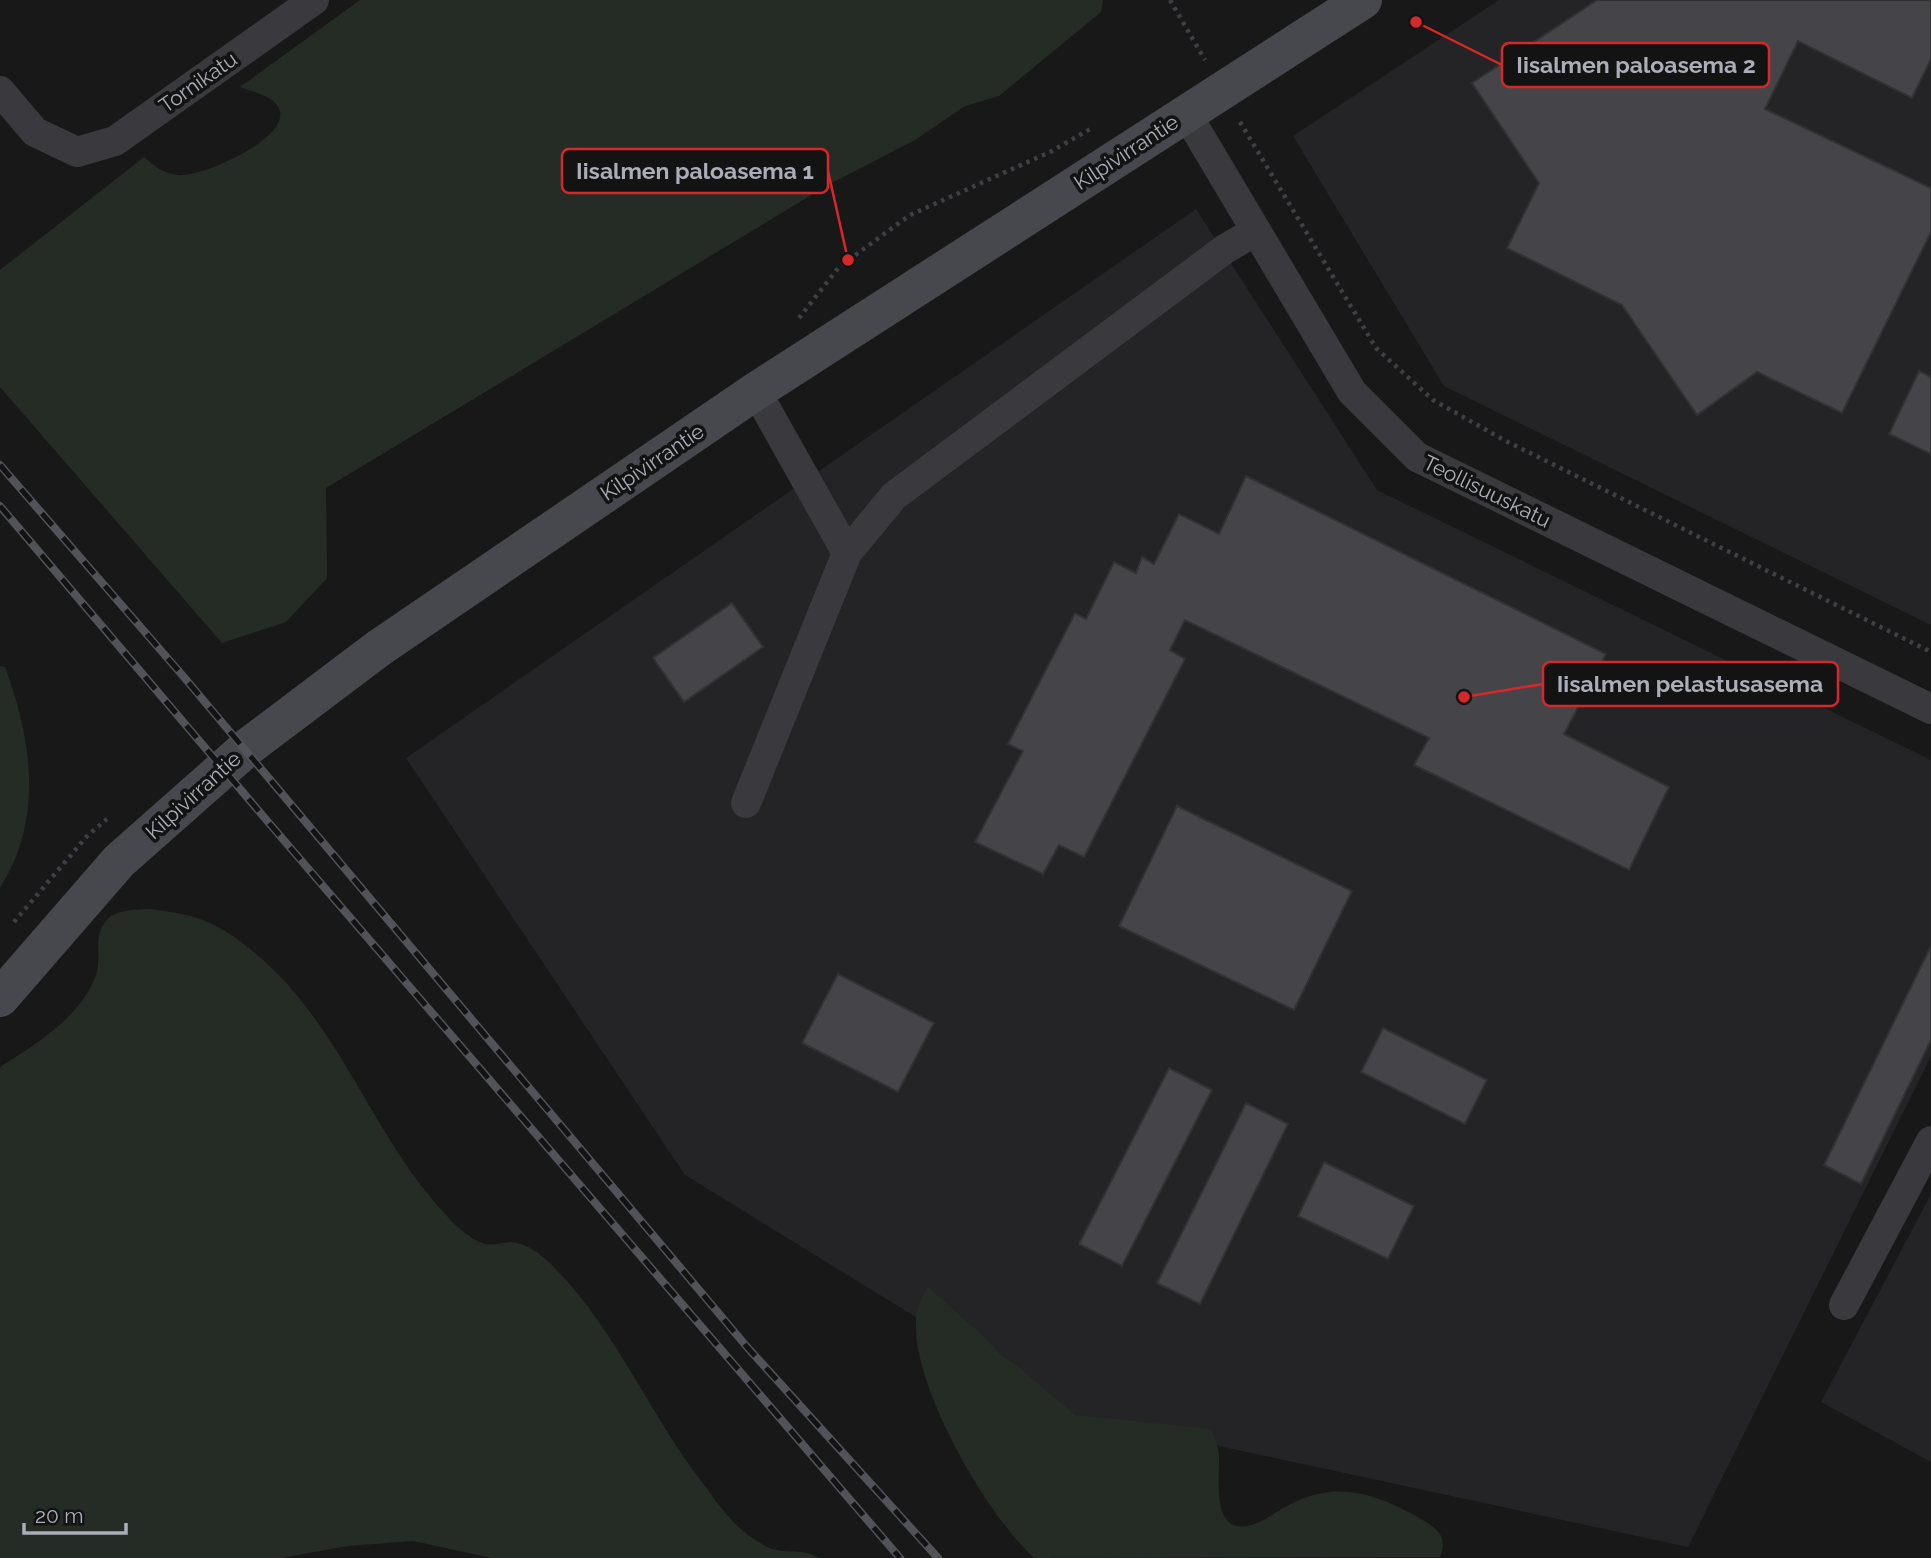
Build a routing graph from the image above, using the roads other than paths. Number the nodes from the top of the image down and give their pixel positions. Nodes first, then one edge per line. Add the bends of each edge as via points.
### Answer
1 (314, 0) edge
2 (1363, 0) edge
3 (0, 91) edge
4 (1186, 113) junction
5 (1256, 230) junction
6 (756, 391) junction
7 (847, 553) junction
8 (1931, 709) edge
9 (746, 803) dead end
10 (0, 998) edge
11 (1931, 1141) edge
12 (1844, 1305) dead end

1 - 3 street, Tornikatu via 115,141 77,152 35,132
2 - 4 street, Kilpivirrantie
4 - 5 street, Teollisuuskatu
4 - 6 street, Kilpivirrantie
5 - 7 street via 894,496
5 - 8 street, Teollisuuskatu via 1352,392 1416,457
6 - 7 street
6 - 10 street, Kilpivirrantie via 379,648 249,746 119,861
7 - 9 street
11 - 12 street

